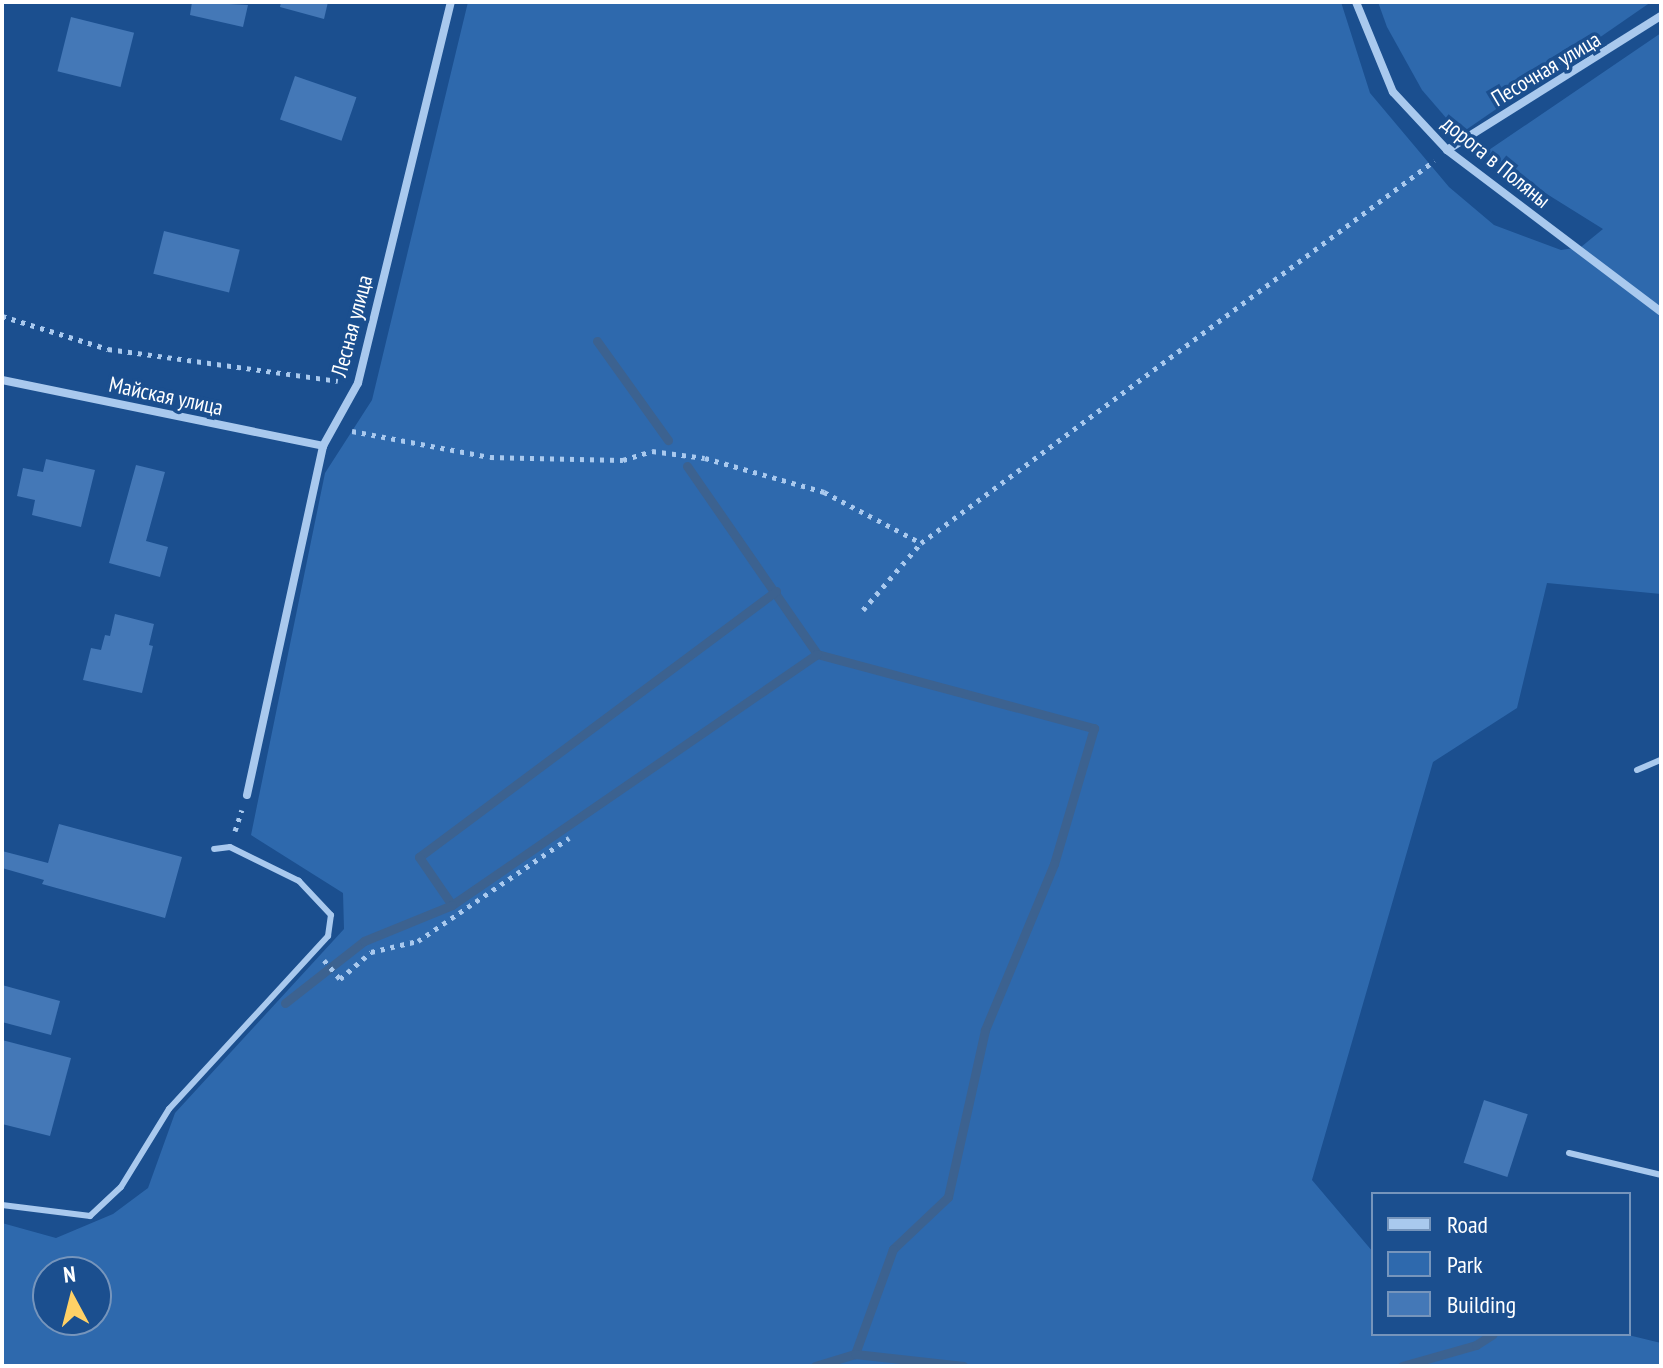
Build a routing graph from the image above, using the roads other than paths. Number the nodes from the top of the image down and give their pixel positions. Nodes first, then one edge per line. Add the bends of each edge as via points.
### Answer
1 (451, 2) edge
2 (1356, 2) edge
3 (1661, 16) edge
4 (1447, 150) junction
5 (1661, 312) edge
6 (2, 380) edge
7 (323, 446) junction
8 (1661, 760) edge
9 (1637, 770) dead end
10 (247, 795) road end
11 (214, 849) dead end
12 (1569, 1153) dead end
13 (1661, 1175) edge
14 (2, 1205) edge

1 - 7 street, Лесная улица via 358,383
2 - 4 street, дорога в Поляны via 1393,92
3 - 4 street, Песочная улица
4 - 5 street, дорога в Поляны
6 - 7 street, Майская улица
7 - 10 street, Лесная улица
8 - 9 lane
11 - 14 lane via 230,847 299,881 331,915 328,936 169,1109 121,1187 90,1216
12 - 13 lane

